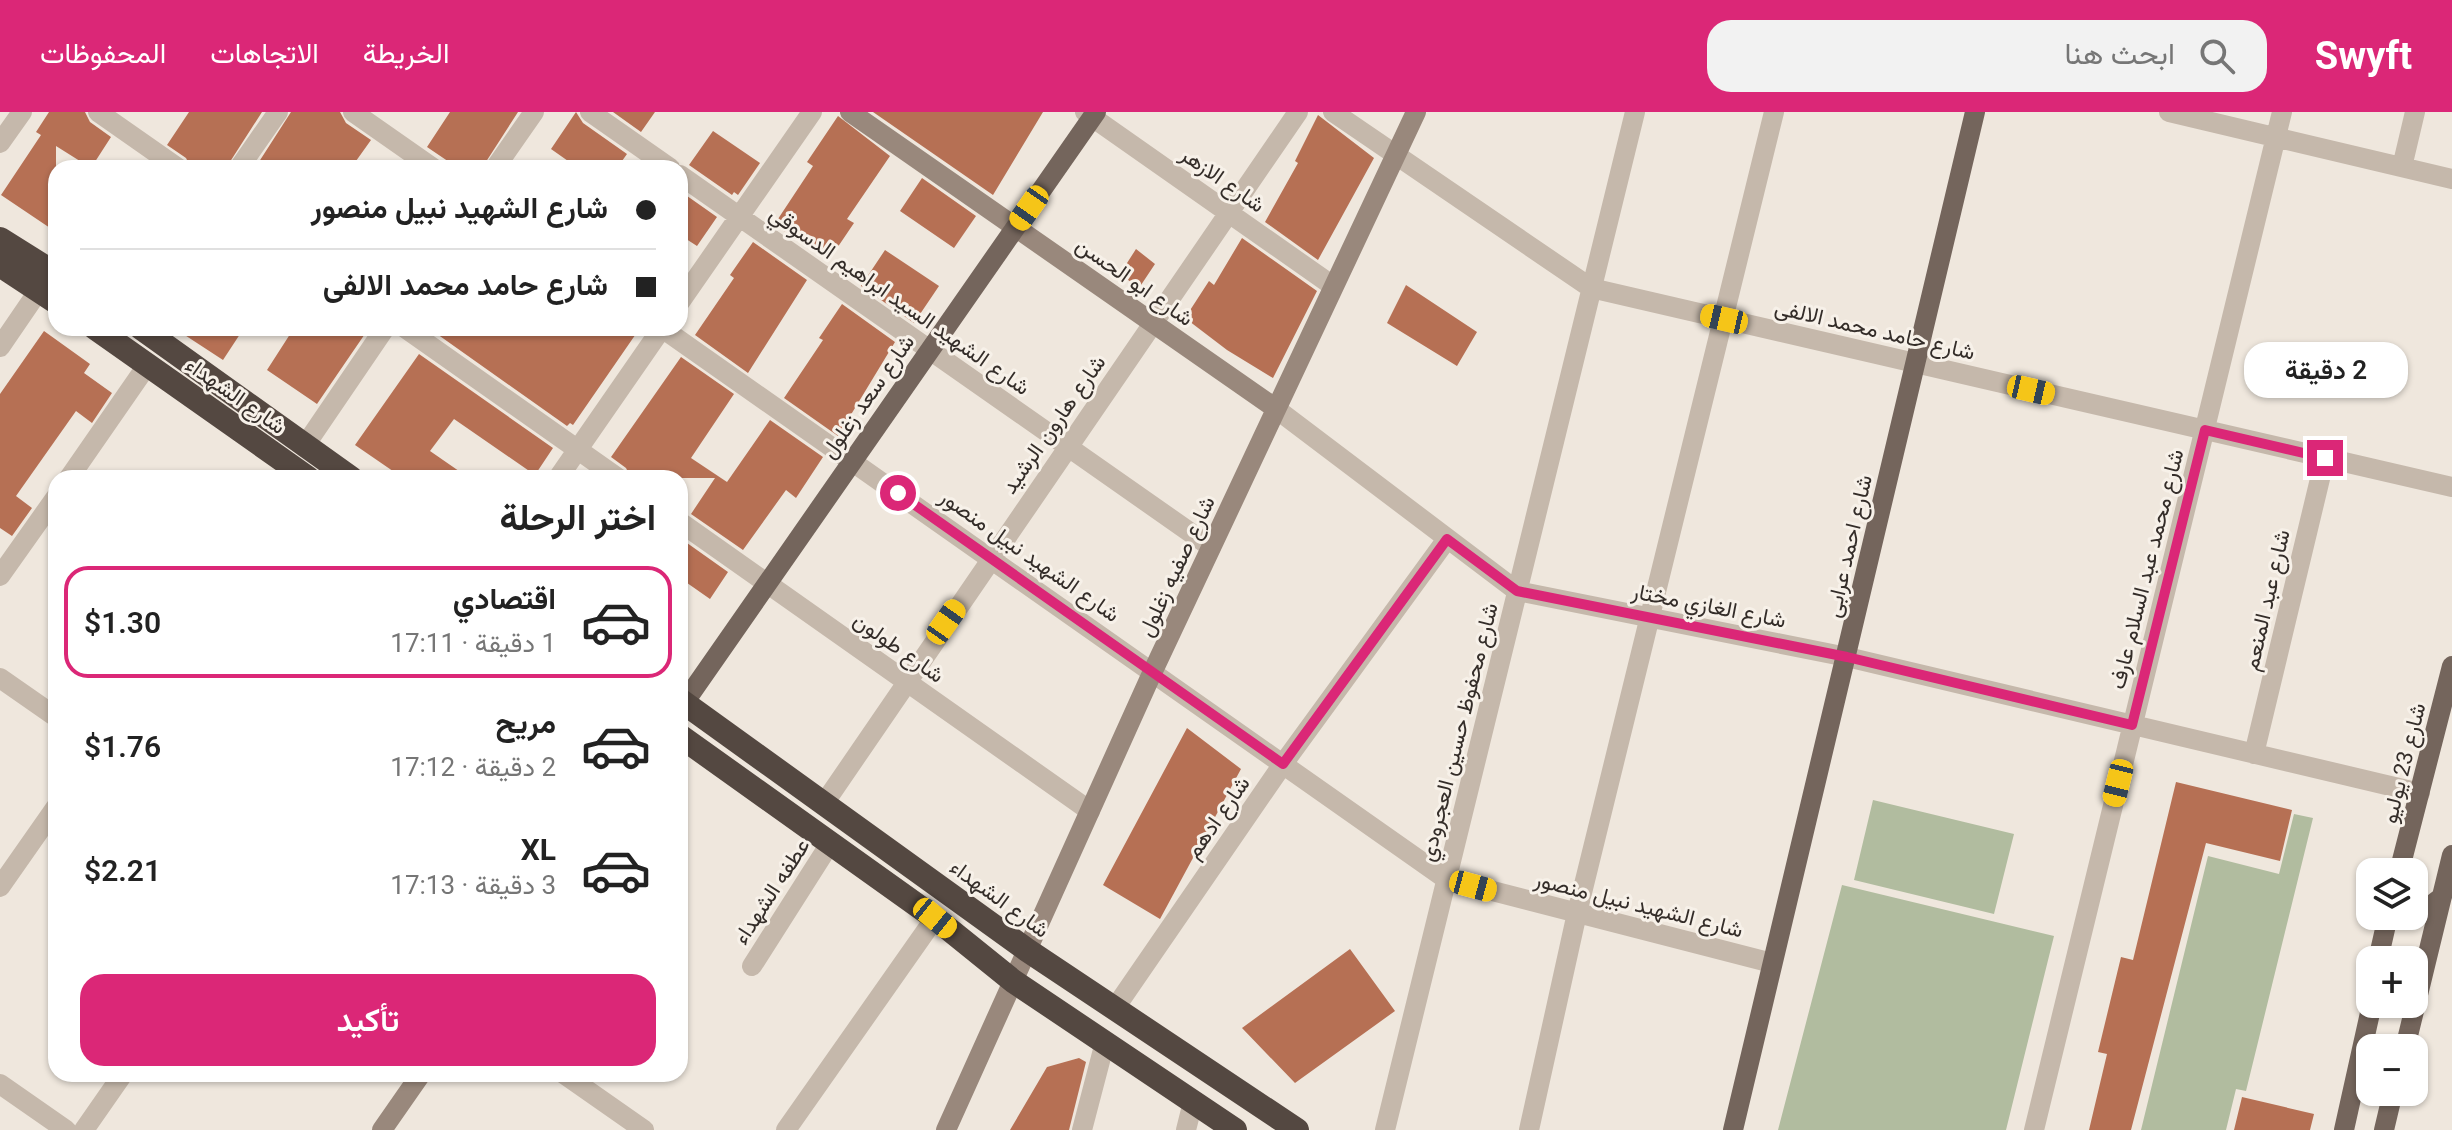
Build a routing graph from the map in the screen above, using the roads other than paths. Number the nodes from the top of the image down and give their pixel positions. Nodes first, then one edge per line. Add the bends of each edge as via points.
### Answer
1 (22, 112) edge
2 (98, 112) edge
3 (278, 112) edge
4 (353, 112) edge
5 (534, 112) edge
6 (590, 112) edge
7 (812, 112) edge
8 (850, 112) edge
9 (1298, 112) edge
10 (1333, 112) edge
11 (1416, 112) edge
12 (1635, 112) edge
13 (1774, 112) edge
14 (1975, 112) edge
15 (2169, 112) edge
16 (2282, 112) edge
17 (2415, 112) edge
18 (1091, 114) edge
19 (2276, 138) junction
20 (0, 143) edge
21 (1396, 156) junction
22 (167, 160) edge
23 (245, 160) edge
24 (422, 160) edge
25 (501, 160) edge
26 (659, 160) edge
27 (2402, 167) junction
28 (2452, 179) edge
29 (688, 181) edge
30 (1229, 213) junction
31 (739, 217) junction
32 (1015, 227) junction
33 (0, 239) edge
34 (0, 265) edge
35 (1333, 286) junction
36 (48, 287) edge
37 (48, 288) edge
38 (1591, 288) junction
39 (688, 290) edge
40 (48, 291) edge
41 (1724, 319) junction
42 (1153, 323) junction
43 (107, 336) edge
44 (150, 336) edge
45 (380, 336) edge
46 (416, 336) edge
47 (656, 336) edge
48 (674, 336) edge
49 (0, 347) edge
50 (929, 350) junction
51 (1915, 363) junction
52 (148, 364) junction
53 (1275, 408) junction
54 (2205, 430) junction
55 (1067, 447) junction
56 (578, 450) junction
57 (2325, 458) junction
58 (852, 460) junction
59 (296, 467) edge
60 (75, 470) edge
61 (564, 470) edge
62 (607, 470) edge
63 (2452, 487) edge
64 (48, 508) edge
65 (688, 528) edge
66 (1447, 539) junction
67 (1211, 547) junction
68 (991, 557) junction
69 (0, 576) edge
70 (766, 582) junction
71 (1517, 591) junction
72 (1650, 618) junction
73 (1847, 657) junction
74 (2452, 666) edge
75 (1153, 671) junction
76 (0, 678) edge
77 (905, 681) junction
78 (688, 694) edge
79 (688, 709) edge
80 (48, 711) edge
81 (2132, 725) junction
82 (688, 742) edge
83 (2254, 754) junction
84 (1283, 764) junction
85 (2420, 793) junction
86 (823, 805) junction
87 (1090, 811) junction
88 (48, 818) edge
89 (831, 842) junction
90 (2452, 855) edge
91 (2403, 858) edge
92 (1446, 879) junction
93 (0, 887) edge
94 (2442, 897) junction
95 (2428, 907) edge
96 (1577, 913) junction
97 (935, 918) junction
98 (1027, 950) junction
99 (2428, 950) edge
100 (1772, 963) junction
101 (752, 966) dead end
102 (1013, 981) junction
103 (1115, 1008) junction
104 (2369, 1018) edge
105 (1105, 1042) junction
106 (117, 1082) edge
107 (415, 1082) edge
108 (575, 1082) edge
109 (0, 1084) edge
110 (1193, 1102) junction
111 (2390, 1106) edge
112 (66, 1130) edge
113 (84, 1130) edge
114 (382, 1130) edge
115 (644, 1130) edge
116 (786, 1130) edge
117 (946, 1130) edge
118 (1082, 1130) edge
119 (1186, 1130) edge
120 (1235, 1130) edge
121 (1297, 1130) edge
122 (1385, 1130) edge
123 (1529, 1130) edge
124 (1733, 1130) edge
125 (2034, 1130) edge
126 (2344, 1130) edge
127 (2384, 1130) edge

1 - 20 street
2 - 22 street
3 - 23 street
4 - 24 street
5 - 25 street
6 - 26 street
7 - 31 street
8 - 32 street, شارع ابو الحسن
9 - 30 street, شارع هارون الرشيد
10 - 21 street, شارع حامد محمد الالفى
11 - 21 street, شارع صفيه زغلول
12 - 38 street, شارع محفوظ حسين العجرودي
13 - 41 street
14 - 51 main road, شارع احمد عرابى
15 - 19 street
16 - 19 street, شارع محمد عبد السلام عارف
17 - 27 street
18 - 30 street, شارع الازهر
18 - 32 main road, شارع سعد زغلول
19 - 27 street
19 - 54 street, شارع محمد عبد السلام عارف
21 - 35 street, شارع صفيه زغلول
21 - 38 street, شارع حامد محمد الالفى
27 - 28 street
29 - 31 street, شارع الشهيد السيد ابراهيم الدسوقي
30 - 35 street, شارع الازهر
30 - 42 street, شارع هارون الرشيد
31 - 39 street
31 - 50 street, شارع الشهيد السيد ابراهيم الدسوقي
32 - 42 street, شارع ابو الحسن
32 - 50 main road, شارع سعد زغلول
33 - 36 highway
34 - 37 highway
35 - 53 street, شارع صفيه زغلول
38 - 41 street, شارع حامد محمد الالفى
38 - 71 street, شارع محفوظ حسين العجرودي
40 - 49 street
41 - 51 street, شارع حامد محمد الالفى
41 - 72 street
42 - 53 street, شارع ابو الحسن
42 - 55 street, شارع هارون الرشيد
43 - 52 highway, شارع الشهداء
44 - 59 highway, شارع الشهداء
45 - 59 street
46 - 56 street
47 - 56 street
48 - 58 street, شارع الشهيد نبيل منصور
50 - 55 street, شارع الشهيد السيد ابراهيم الدسوقي
50 - 58 main road, شارع سعد زغلول
51 - 54 street, شارع حامد محمد الالفى
51 - 73 main road, شارع احمد عرابى
52 - 59 highway, شارع الشهداء
52 - 60 street
53 - 66 street, شارع الغازي مختار
53 - 67 street, شارع صفيه زغلول
54 - 57 street, شارع حامد محمد الالفى
54 - 81 street, شارع محمد عبد السلام عارف
55 - 67 street, شارع الشهيد السيد ابراهيم الدسوقي
55 - 68 street, شارع هارون الرشيد
56 - 61 street
56 - 62 street
57 - 63 street, شارع حامد محمد الالفى
57 - 83 street, شارع عبد المنعم
58 - 68 street, شارع الشهيد نبيل منصور
58 - 70 main road, شارع سعد زغلول
64 - 69 street
65 - 70 street, شارع طولون
66 - 71 street, شارع الغازي مختار
66 - 84 street, شارع ادهم
67 - 75 street, شارع صفيه زغلول
68 - 75 street, شارع الشهيد نبيل منصور
68 - 77 street, شارع هارون الرشيد
70 - 77 street, شارع طولون
70 - 78 main road, شارع سعد زغلول
71 - 72 street, شارع الغازي مختار
71 - 92 street, شارع محفوظ حسين العجرودي
72 - 73 street, شارع الغازي مختار
72 - 96 street
73 - 81 street, شارع الغازي مختار
73 - 100 main road, شارع احمد عرابى
74 - 85 main road, شارع 23 يوليو
75 - 84 street, شارع الشهيد نبيل منصور
75 - 87 street, شارع صفيه زغلول
76 - 80 street
77 - 86 street, شارع هارون الرشيد
77 - 87 street, شارع طولون
79 - 86 highway, شارع الشهداء
81 - 83 street, شارع الغازي مختار
81 - 125 street, شارع محمد عبد السلام عارف
82 - 89 highway
83 - 85 street, شارع الغازي مختار
84 - 92 street, شارع الشهيد نبيل منصور
84 - 103 street, شارع ادهم
85 - 91 main road, شارع 23 يوليو
86 - 98 highway, شارع الشهداء
87 - 98 street, شارع صفيه زغلول
88 - 93 street
89 - 97 highway
89 - 101 street, عطفه الشهداء
90 - 94 main road
92 - 96 street, شارع الشهيد نبيل منصور
92 - 122 street, شارع محفوظ حسين العجرودي
94 - 95 main road
94 - 99 main road
96 - 100 street, شارع الشهيد نبيل منصور
96 - 123 street
97 - 102 highway
97 - 116 street
98 - 102 street, شارع صفيه زغلول
98 - 103 highway, شارع الشهداء
100 - 124 main road, شارع احمد عرابى
102 - 105 highway
102 - 117 street, شارع صفيه زغلول
103 - 121 highway, شارع الشهداء
104 - 126 main road
105 - 110 highway
105 - 118 street
106 - 113 street
107 - 114 street
108 - 115 street
109 - 112 street
110 - 119 street
110 - 120 highway
111 - 127 main road

